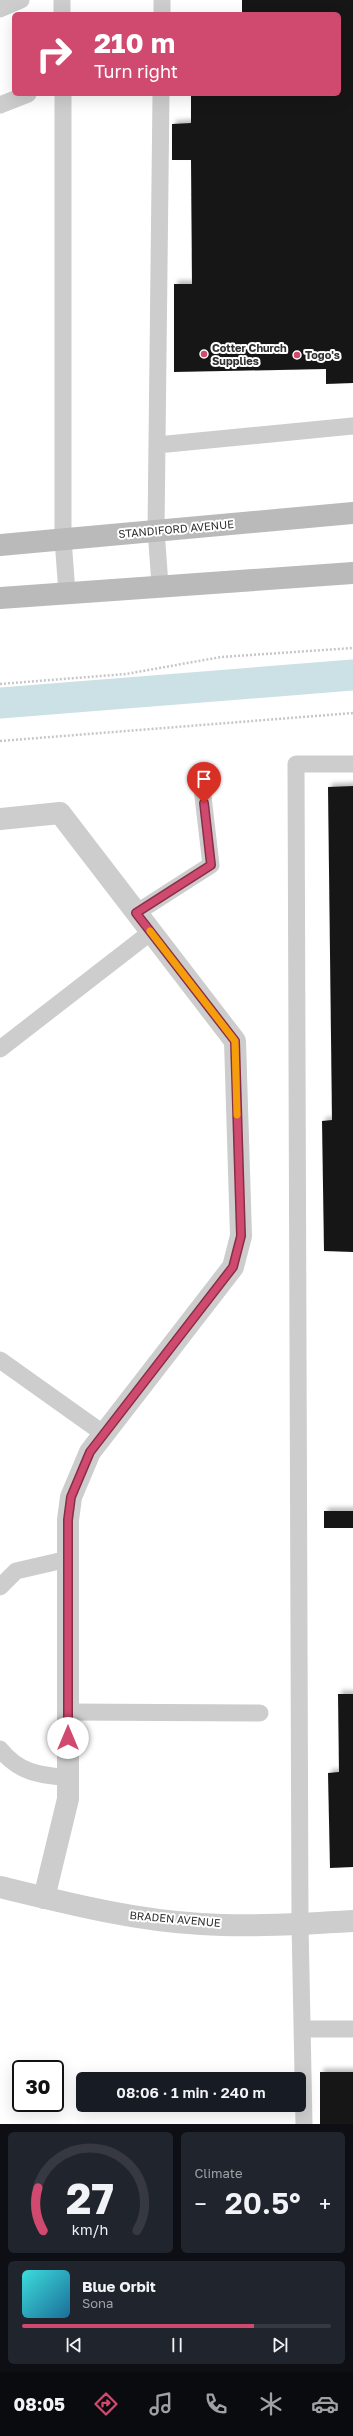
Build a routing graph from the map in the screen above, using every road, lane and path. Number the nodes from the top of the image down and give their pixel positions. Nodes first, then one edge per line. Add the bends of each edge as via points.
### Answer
1 (21, 0) edge
2 (62, 0) edge
3 (162, 0) edge
4 (0, 9) edge
5 (62, 12) edge
6 (162, 12) edge
7 (23, 96) edge
8 (63, 96) edge
9 (161, 96) edge
10 (0, 105) edge
11 (353, 426) edge
12 (157, 445) junction
13 (353, 513) edge
14 (156, 530) junction
15 (63, 539) junction
16 (0, 545) edge
17 (353, 573) edge
18 (160, 585) junction
19 (67, 592) junction
20 (0, 598) edge
21 (353, 648) edge
22 (0, 684) edge
23 (353, 713) edge
24 (0, 741) edge
25 (353, 764) edge
26 (202, 788) dead end
27 (0, 819) edge
28 (136, 913) junction
29 (150, 932) junction
30 (0, 1049) edge
31 (0, 1360) edge
32 (104, 1434) junction
33 (68, 1559) junction
34 (0, 1587) edge
35 (68, 1712) junction
36 (260, 1713) dead end
37 (0, 1749) edge
38 (68, 1778) junction
39 (0, 1887) edge
40 (44, 1898) junction
41 (353, 1921) edge
42 (300, 1924) junction
43 (302, 2029) junction
44 (353, 2029) edge
45 (304, 2124) edge

1 - 4 lane
2 - 5 lane
3 - 6 lane
7 - 10 lane
8 - 15 lane
9 - 12 lane
11 - 12 lane
12 - 14 lane
13 - 14 main road, STANDIFORD AVENUE
14 - 15 main road, STANDIFORD AVENUE
14 - 18 lane
15 - 16 main road, STANDIFORD AVENUE
15 - 19 lane
17 - 18 main road
18 - 19 main road
19 - 20 main road
21 - 22 path via 222,657 126,674
23 - 24 path
25 - 42 lane via 296,764
26 - 28 lane via 211,865
27 - 28 street via 60,814
28 - 29 street
29 - 30 lane
29 - 32 street via 235,1041 241,1236 233,1267
31 - 32 lane
32 - 33 street via 90,1452 71,1497
33 - 34 lane via 16,1571
33 - 35 street
35 - 36 lane
35 - 38 street
37 - 38 lane via 10,1762 36,1774
38 - 40 street via 68,1799
39 - 40 street, BRADEN AVENUE
40 - 42 street, BRADEN AVENUE via 160,1920 202,1924
41 - 42 street, BRADEN AVENUE
42 - 43 lane
43 - 44 lane
43 - 45 lane

